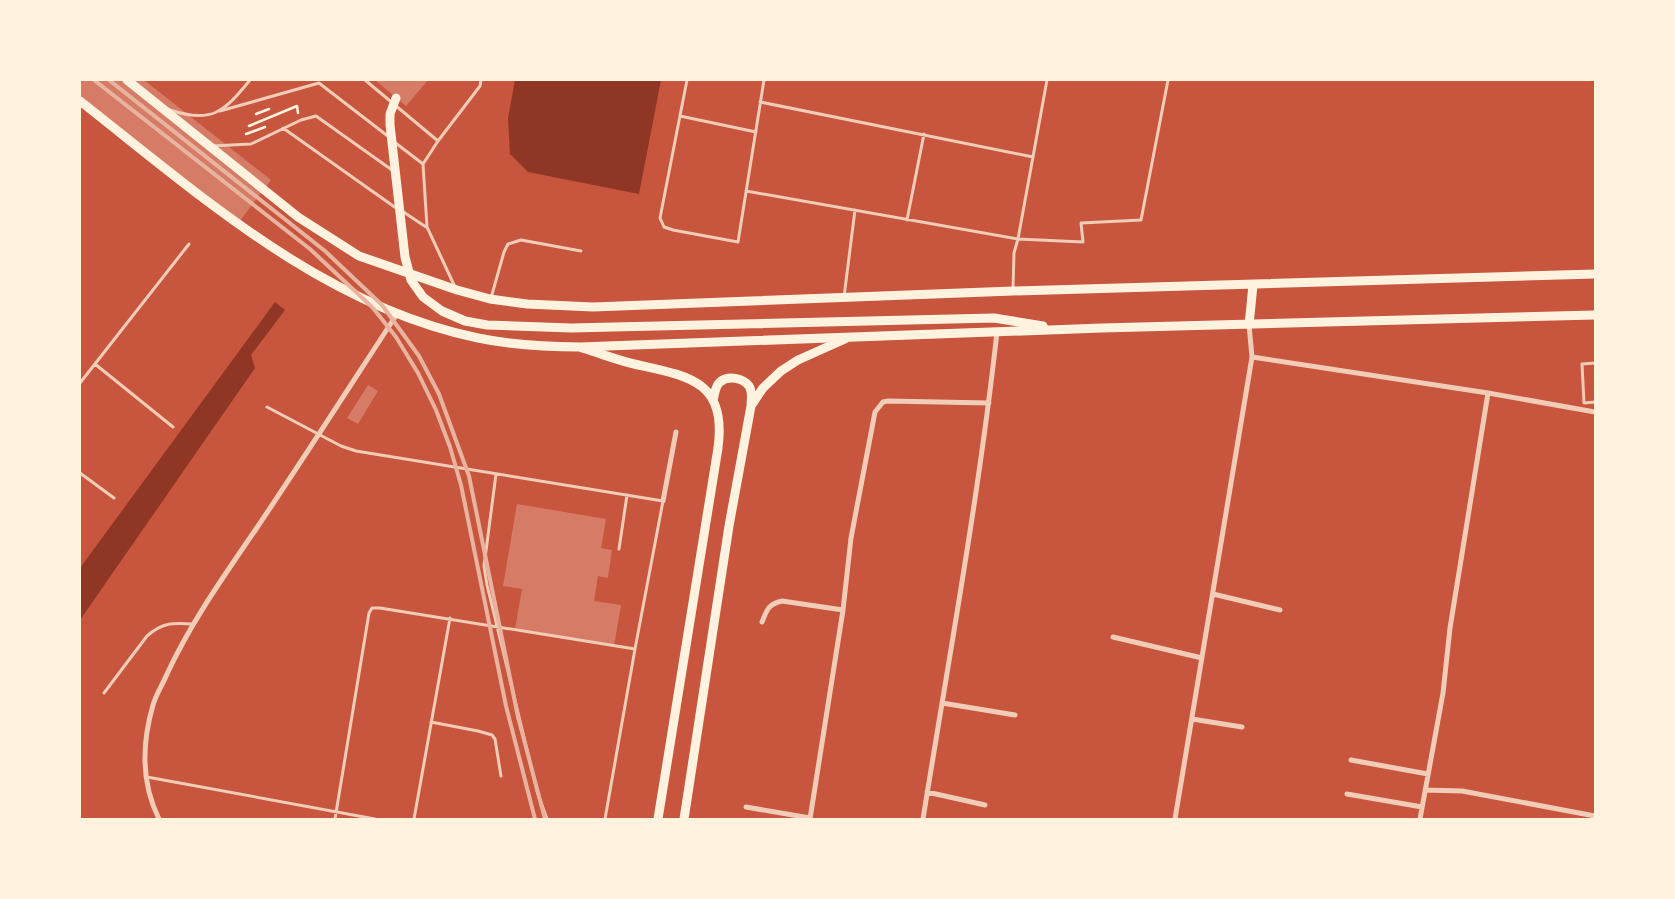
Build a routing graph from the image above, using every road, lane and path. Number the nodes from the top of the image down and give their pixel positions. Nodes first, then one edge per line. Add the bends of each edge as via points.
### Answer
1 (128, 80) edge
2 (250, 80) edge
3 (365, 80) edge
4 (481, 80) edge
5 (687, 80) edge
6 (764, 80) edge
7 (1047, 80) edge
8 (1168, 80) edge
9 (150, 98) junction
10 (396, 98) dead end
11 (80, 101) edge
12 (760, 102) junction
13 (269, 109) dead end
14 (220, 112) junction
15 (298, 113) dead end
16 (256, 114) dead end
17 (680, 116) junction
18 (249, 126) dead end
19 (283, 128) junction
20 (756, 132) junction
21 (924, 134) junction
22 (438, 141) junction
23 (209, 146) junction
24 (1033, 156) junction
25 (423, 164) junction
26 (746, 191) junction
27 (397, 209) junction
28 (855, 210) junction
29 (907, 220) junction
30 (426, 227) junction
31 (1018, 239) junction
32 (189, 244) dead end
33 (581, 251) dead end
34 (1595, 274) edge
35 (1253, 285) junction
36 (457, 290) junction
37 (1013, 291) junction
38 (844, 298) junction
39 (490, 299) junction
40 (396, 314) junction
41 (1595, 315) edge
42 (1249, 325) junction
43 (1063, 330) junction
44 (997, 332) junction
45 (845, 338) junction
46 (580, 347) junction
47 (1252, 357) junction
48 (1595, 363) edge
49 (95, 364) junction
50 (80, 383) edge
51 (1488, 393) junction
52 (713, 400) junction
53 (1595, 402) edge
54 (989, 403) junction
55 (751, 406) junction
56 (267, 407) dead end
57 (1595, 412) edge
58 (173, 427) dead end
59 (676, 432) dead end
60 (320, 434) junction
61 (80, 473) edge
62 (496, 474) junction
63 (627, 495) junction
64 (114, 498) dead end
65 (662, 500) junction
66 (619, 549) dead end
67 (1213, 594) junction
68 (842, 610) junction
69 (1280, 610) dead end
70 (450, 618) junction
71 (762, 622) dead end
72 (193, 624) junction
73 (498, 626) junction
74 (1113, 637) dead end
75 (634, 649) junction
76 (1202, 658) junction
77 (104, 693) dead end
78 (942, 703) junction
79 (1015, 715) dead end
80 (1192, 719) junction
81 (431, 722) junction
82 (1242, 727) dead end
83 (1351, 760) dead end
84 (1428, 774) junction
85 (501, 776) dead end
86 (145, 777) junction
87 (1425, 790) junction
88 (927, 792) junction
89 (1346, 794) dead end
90 (985, 804) dead end
91 (746, 807) dead end
92 (1422, 807) junction
93 (336, 812) junction
94 (1595, 816) edge
95 (810, 818) edge
96 (159, 819) edge
97 (335, 819) edge
98 (375, 819) edge
99 (414, 819) edge
100 (547, 819) edge
101 (606, 819) edge
102 (658, 819) edge
103 (684, 819) edge
104 (923, 819) edge
105 (1175, 819) edge
106 (1420, 819) edge

1 - 9 main road
2 - 14 lane
3 - 22 lane
4 - 22 lane via 480,86
5 - 17 lane
6 - 12 lane
7 - 24 lane
8 - 31 lane via 1141,220 1081,223 1083,242
9 - 14 lane via 183,114 202,116
9 - 23 main road
10 - 43 main road via 390,125 405,257 411,280 423,297 442,311 465,321 487,325 571,328 994,318
11 - 40 main road via 239,224 291,260 320,278
12 - 20 lane
12 - 21 lane
13 - 16 path
14 - 25 lane via 319,83
15 - 18 path via 297,106
17 - 20 lane
17 - 26 lane via 660,218 664,227 738,242
19 - 23 lane via 251,144
19 - 27 lane
19 - 27 lane via 316,116 396,173
20 - 26 lane
21 - 24 lane
21 - 29 lane
22 - 25 lane
23 - 36 main road via 298,217 359,256
24 - 31 lane
25 - 30 lane
26 - 28 lane
27 - 30 lane
28 - 29 lane
28 - 38 lane
29 - 31 lane
30 - 36 lane
31 - 37 lane via 1014,253
32 - 49 lane
33 - 39 lane via 521,240 508,244
34 - 35 main road
35 - 37 main road
35 - 42 main road
36 - 39 main road
37 - 38 main road
38 - 39 main road via 594,307
40 - 46 main road via 478,338 520,345
40 - 60 street
41 - 42 main road
42 - 43 main road
42 - 47 street
43 - 44 main road
44 - 45 main road
44 - 54 street
45 - 46 main road
45 - 55 main road via 781,371 763,388
46 - 52 main road via 688,377 700,384
47 - 51 street
47 - 67 street
48 - 53 lane via 1582,364 1584,403
49 - 50 lane
49 - 58 lane
51 - 57 street
51 - 84 street
52 - 55 main road via 720,382 734,378 744,381 749,387
52 - 102 main road via 720,429
54 - 68 street via 888,401 878,407 872,422
54 - 78 street
55 - 103 main road via 729,526
56 - 60 lane
59 - 65 street
60 - 62 lane via 356,451
60 - 72 street
61 - 64 lane
62 - 63 lane
62 - 73 lane via 484,566
63 - 65 lane
63 - 66 lane
65 - 75 lane
67 - 69 street
67 - 76 street
68 - 71 street via 782,601 768,608
68 - 95 street
70 - 73 lane
70 - 81 lane
70 - 93 lane via 380,608 372,608 369,613
72 - 77 lane via 164,624 154,630
72 - 86 street via 154,704 145,744
73 - 75 lane
73 - 100 lane via 537,791
74 - 76 street
75 - 101 lane
76 - 80 street
78 - 79 street
78 - 88 street
80 - 82 street
80 - 105 street
81 - 85 lane via 492,735
81 - 99 lane
83 - 84 street
84 - 87 street
86 - 93 lane
86 - 96 street via 151,804
87 - 92 street
87 - 94 street via 1462,791
88 - 90 street
88 - 104 street
89 - 92 street
91 - 95 street
92 - 106 street
93 - 97 lane
93 - 98 lane

